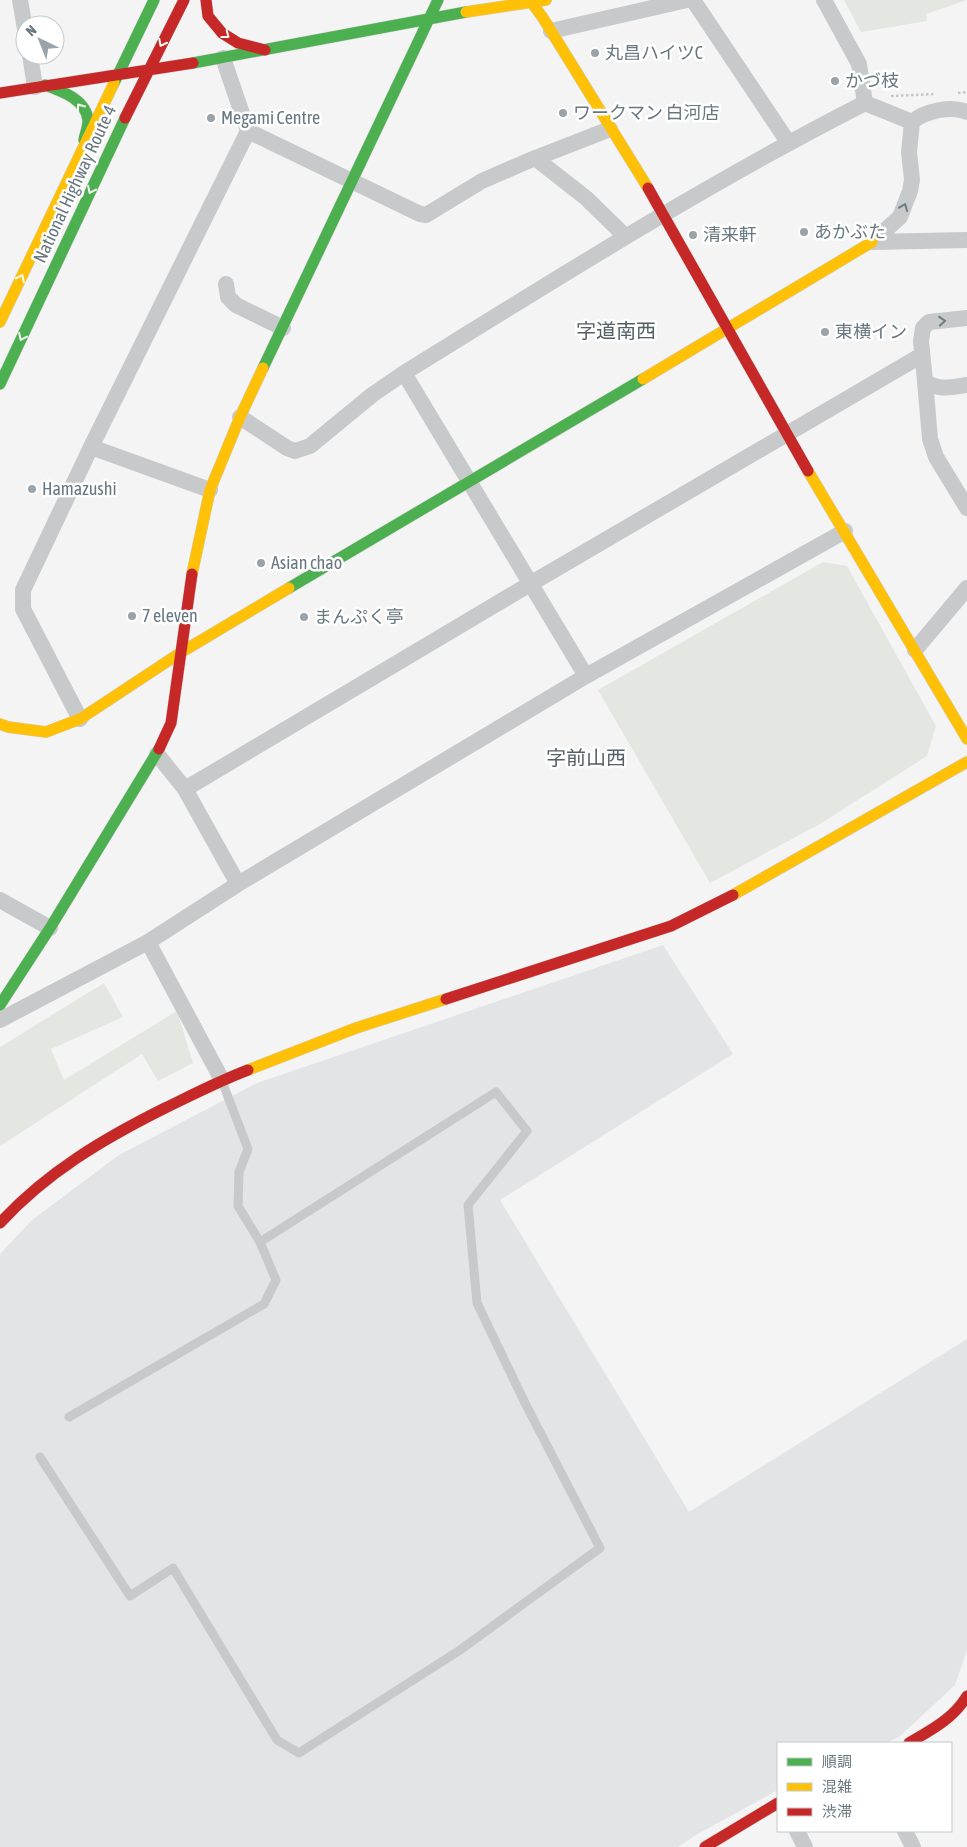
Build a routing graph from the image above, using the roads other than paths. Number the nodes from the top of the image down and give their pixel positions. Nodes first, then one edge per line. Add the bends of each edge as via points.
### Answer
1 (20, 0) edge
2 (154, 0) edge
3 (184, 0) edge
4 (206, 0) edge
5 (438, 0) edge
6 (546, 0) edge
7 (687, 0) edge
8 (693, 0) edge
9 (824, 0) edge
10 (532, 3) junction
11 (23, 15) edge
12 (430, 18) junction
13 (551, 31) junction
14 (265, 50) junction
15 (223, 58) junction
16 (33, 65) edge
17 (148, 70) junction
18 (118, 74) junction
19 (40, 86) junction
20 (0, 93) edge
21 (865, 103) junction
22 (967, 112) edge
23 (912, 122) junction
24 (610, 129) junction
25 (248, 131) junction
26 (788, 142) junction
27 (82, 147) junction
28 (535, 158) junction
29 (353, 182) junction
30 (664, 214) junction
31 (625, 236) junction
32 (967, 240) edge
33 (872, 242) junction
34 (226, 284) dead end
35 (967, 318) edge
36 (0, 322) edge
37 (283, 328) junction
38 (726, 329) junction
39 (922, 355) junction
40 (404, 373) junction
41 (925, 381) junction
42 (0, 384) edge
43 (967, 385) edge
44 (240, 417) junction
45 (787, 435) junction
46 (90, 447) junction
47 (469, 483) junction
48 (210, 490) junction
49 (967, 508) edge
50 (845, 531) junction
51 (530, 584) junction
52 (967, 588) edge
53 (915, 650) junction
54 (180, 652) junction
55 (586, 676) junction
56 (80, 719) junction
57 (0, 724) edge
58 (967, 739) edge
59 (157, 754) junction
60 (967, 762) edge
61 (185, 789) junction
62 (238, 884) junction
63 (0, 900) edge
64 (50, 928) junction
65 (148, 942) junction
66 (0, 1005) edge
67 (0, 1020) edge
68 (222, 1080) junction
69 (0, 1223) edge
70 (260, 1242) junction
71 (69, 1417) dead end
72 (40, 1457) dead end
73 (966, 1701) edge
74 (911, 1742) edge
75 (777, 1804) edge
76 (798, 1832) edge
77 (906, 1832) edge
78 (705, 1847) edge
79 (805, 1847) edge
80 (913, 1847) edge

1 - 11 street
2 - 18 main road, National Highway Route 4
3 -> 17 main road, National Highway Route 4
4 -> 14 main road via 208,16 222,33 238,43
5 - 12 main road
6 - 10 main road
7 - 13 street
8 - 26 street
9 - 21 street via 859,64
10 - 12 main road
10 - 13 main road
12 - 14 main road
12 - 29 main road
13 - 24 main road
14 - 15 main road
15 - 17 main road
15 - 25 street
16 - 19 street
17 - 18 main road
17 -> 42 main road, National Highway Route 4
18 - 19 main road
18 - 27 main road, National Highway Route 4
19 - 20 main road
27 -> 19 main road via 88,120 81,105 66,92
21 - 23 street
21 - 26 street
22 - 23 street via 956,108 920,115
33 -> 23 street via 900,217 910,191
24 - 28 street
24 - 30 main road
25 - 29 street
25 - 46 street
26 - 30 street
36 -> 27 main road, National Highway Route 4
28 - 29 street via 482,182 426,215
28 - 31 street via 586,198
29 - 37 main road
30 - 31 street
30 - 38 main road
31 - 40 street
32 - 33 street
33 - 38 main road
34 - 37 street via 228,297 236,305
39 -> 35 street via 921,332 926,324
37 - 44 main road
38 - 45 main road
38 - 47 main road
39 - 41 street
39 - 45 street
40 - 44 street via 310,446 295,451
40 - 47 street
41 - 43 street via 940,388
41 - 49 street via 930,439 936,457
44 - 48 main road
45 - 50 main road
45 - 51 street
46 - 48 street
46 - 56 street via 23,590 23,609
47 - 51 street
47 - 54 main road
48 - 54 main road via 193,564
50 - 53 main road
50 - 55 street
51 - 55 street
51 - 61 street
52 - 53 street
53 - 58 main road
54 - 56 main road
54 - 59 main road via 171,723
55 - 62 street
56 - 57 main road via 46,732
59 - 61 street
59 - 64 main road
60 - 68 main road via 749,887 671,926 356,1028
61 - 62 street
62 - 65 street
63 - 64 street
64 - 66 main road
65 - 67 street
65 - 68 street
68 - 69 main road via 117,1132 76,1158 21,1200
68 - 70 lane via 248,1149 239,1172 238,1206
70 - 71 lane via 276,1280 264,1304
70 - 72 lane via 496,1092 527,1131 468,1205 477,1303 600,1548 460,1650 299,1753 277,1740 173,1568 130,1596
73 - 74 main road via 946,1720
75 - 78 main road
76 - 79 street
77 - 80 street

